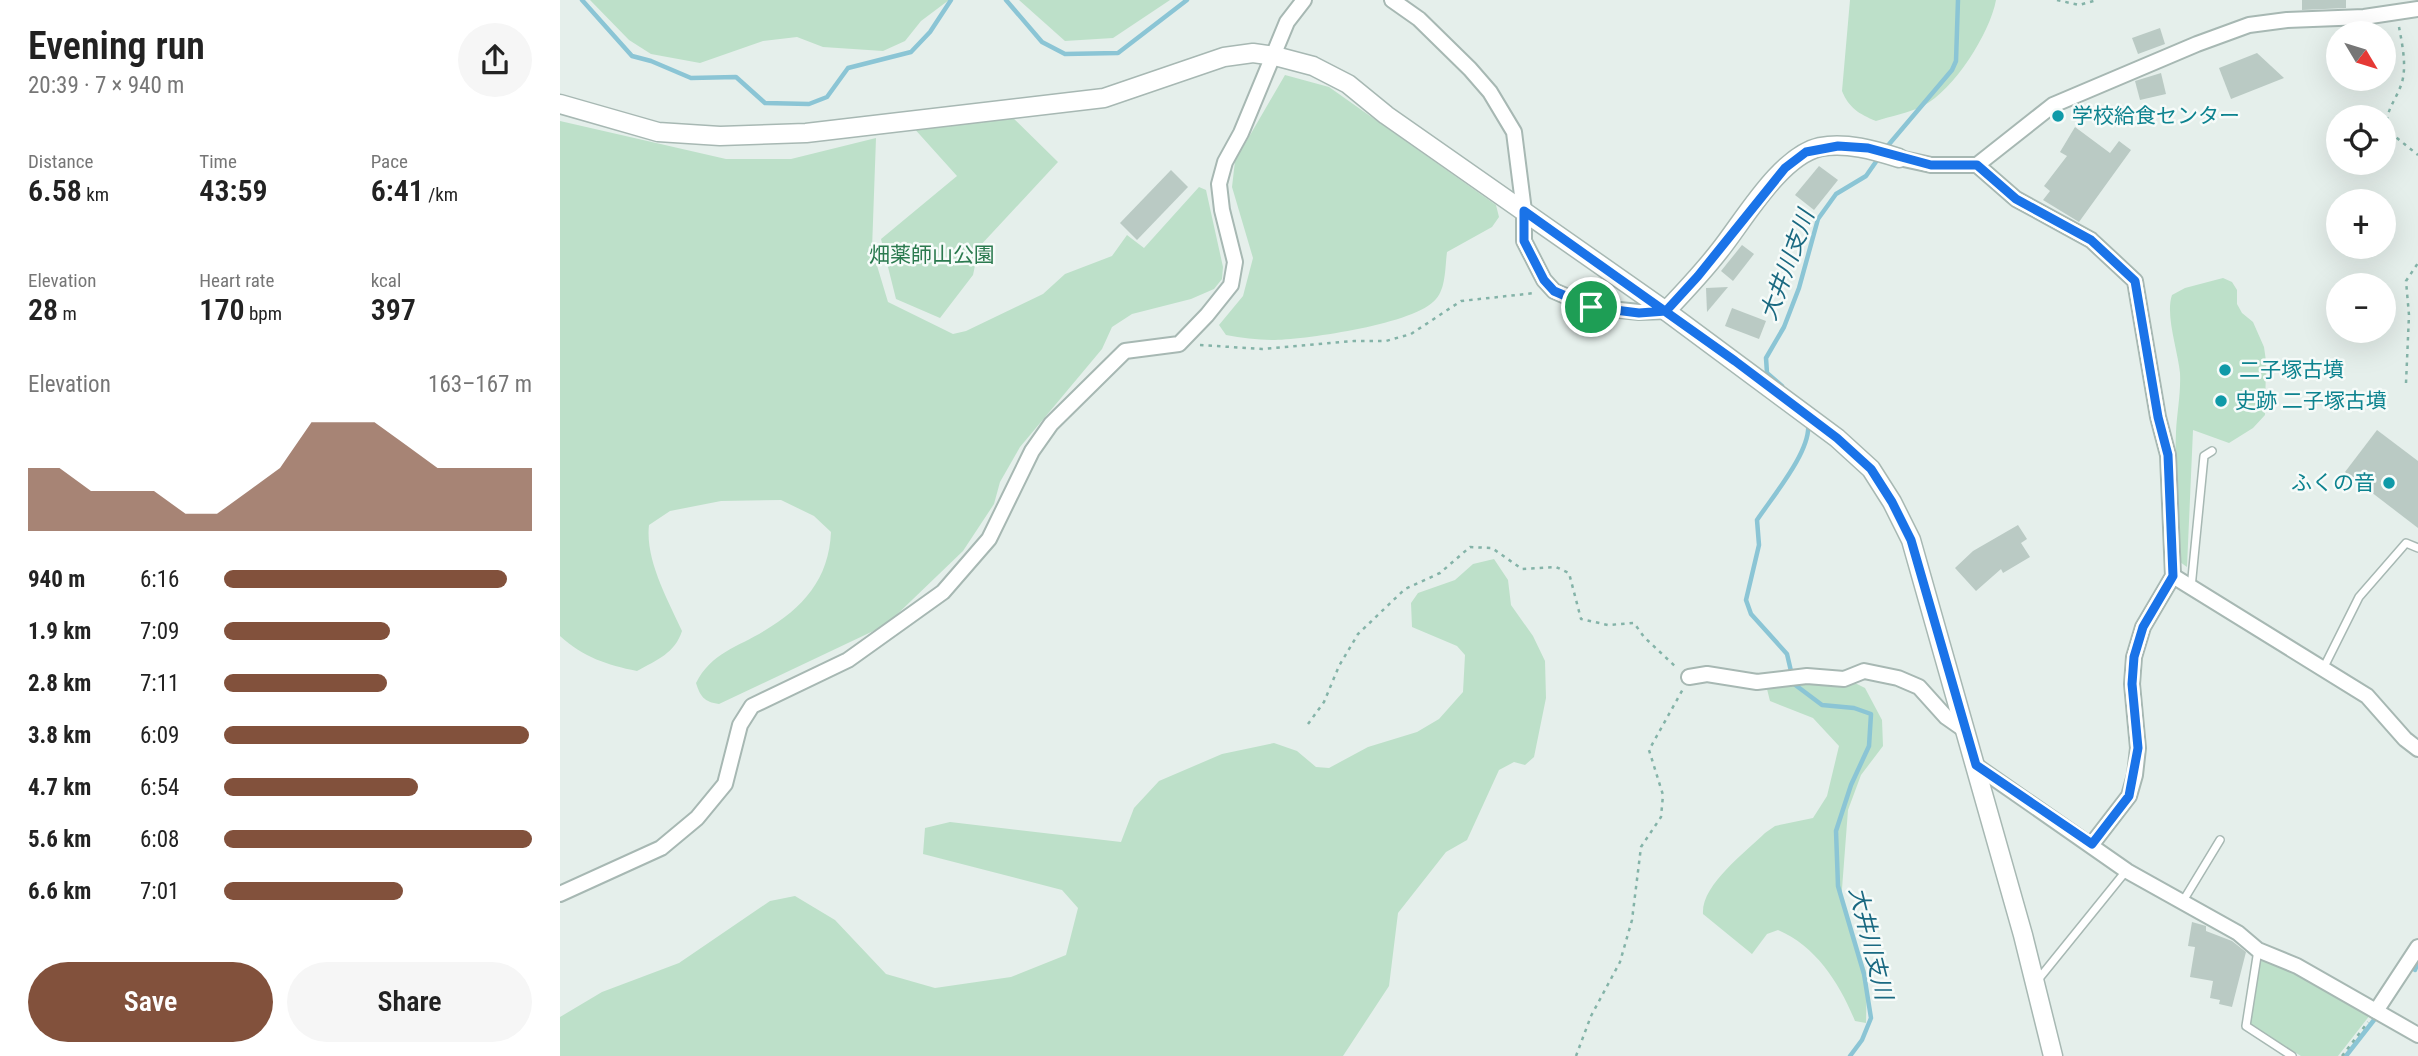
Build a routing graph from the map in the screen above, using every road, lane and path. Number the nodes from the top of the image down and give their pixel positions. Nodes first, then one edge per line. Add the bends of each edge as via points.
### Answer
1 (1304, 0) edge
2 (1392, 0) edge
3 (2057, 0) edge
4 (2097, 0) edge
5 (2418, 9) edge
6 (2396, 14) junction
7 (1275, 55) junction
8 (560, 104) edge
9 (2418, 155) edge
10 (1899, 158) joint
11 (1977, 165) junction
12 (1524, 211) junction
13 (2418, 263) edge
14 (1554, 291) junction
15 (1666, 311) junction
16 (1179, 344) junction
17 (2406, 383) dead end
18 (2212, 451) dead end
19 (2418, 548) edge
20 (2173, 576) junction
21 (2191, 588) junction
22 (2323, 670) junction
23 (1689, 677) junction
24 (1308, 724) dead end
25 (1966, 731) junction
26 (2418, 749) edge
27 (1976, 765) junction
28 (2220, 840) dead end
29 (2092, 844) junction
30 (2127, 871) junction
31 (560, 894) edge
32 (2183, 901) junction
33 (2418, 947) edge
34 (2258, 950) junction
35 (2035, 984) junction
36 (2376, 1011) junction
37 (2418, 1035) edge
38 (1576, 1056) edge
39 (2053, 1056) edge
40 (2292, 1056) edge
41 (2342, 1056) edge

1 - 7 street via 1287,22
2 - 12 street via 1419,19 1490,92 1514,132
3 - 4 path via 2079,5
5 - 6 street
6 - 9 path via 2404,76 2385,117 2387,130
6 - 11 street via 2287,20 2223,34 2053,105
7 - 8 street via 1224,57 1104,98 806,133 720,136 658,132
7 - 12 street via 1313,66 1348,84
7 - 16 street via 1219,184 1235,262 1231,285
10 - 11 street via 1931,165
10 - 15 street via 1850,146 1806,152 1785,168
11 - 20 street via 2016,199 2091,240 2135,281 2168,455
12 - 14 street via 1524,241
12 - 15 street
13 - 17 path via 2406,281
14 - 15 street via 1591,307
14 - 16 path via 1461,301 1411,334 1386,341 1262,349
15 - 25 street via 1837,438 1871,469 1911,540
16 - 31 street via 1125,351 1051,424 1032,451 989,539 943,592 848,660 752,706 740,725 725,784 696,818 661,848
18 - 21 lane via 2204,456
19 - 22 lane via 2406,543 2359,597
20 - 21 street
20 - 29 street via 2143,627 2134,657 2138,748 2129,796
21 - 22 street
22 - 26 street via 2367,696
23 - 24 path via 1634,623 1608,625 1581,619 1569,573 1556,567 1522,569 1492,548 1470,547 1440,573 1405,589 1358,634
23 - 25 street via 1707,674 1757,682 1807,676 1844,679 1864,671 1919,687
23 - 38 path via 1649,750 1663,795 1661,817 1641,847 1632,920 1620,962
25 - 27 street
27 - 29 street
27 - 35 street
28 - 32 lane
29 - 30 street
30 - 32 street
30 - 35 lane
32 - 34 street
33 - 36 street
34 - 36 street via 2297,966
34 - 40 lane via 2246,1026
35 - 39 street
36 - 37 street
36 - 41 path

